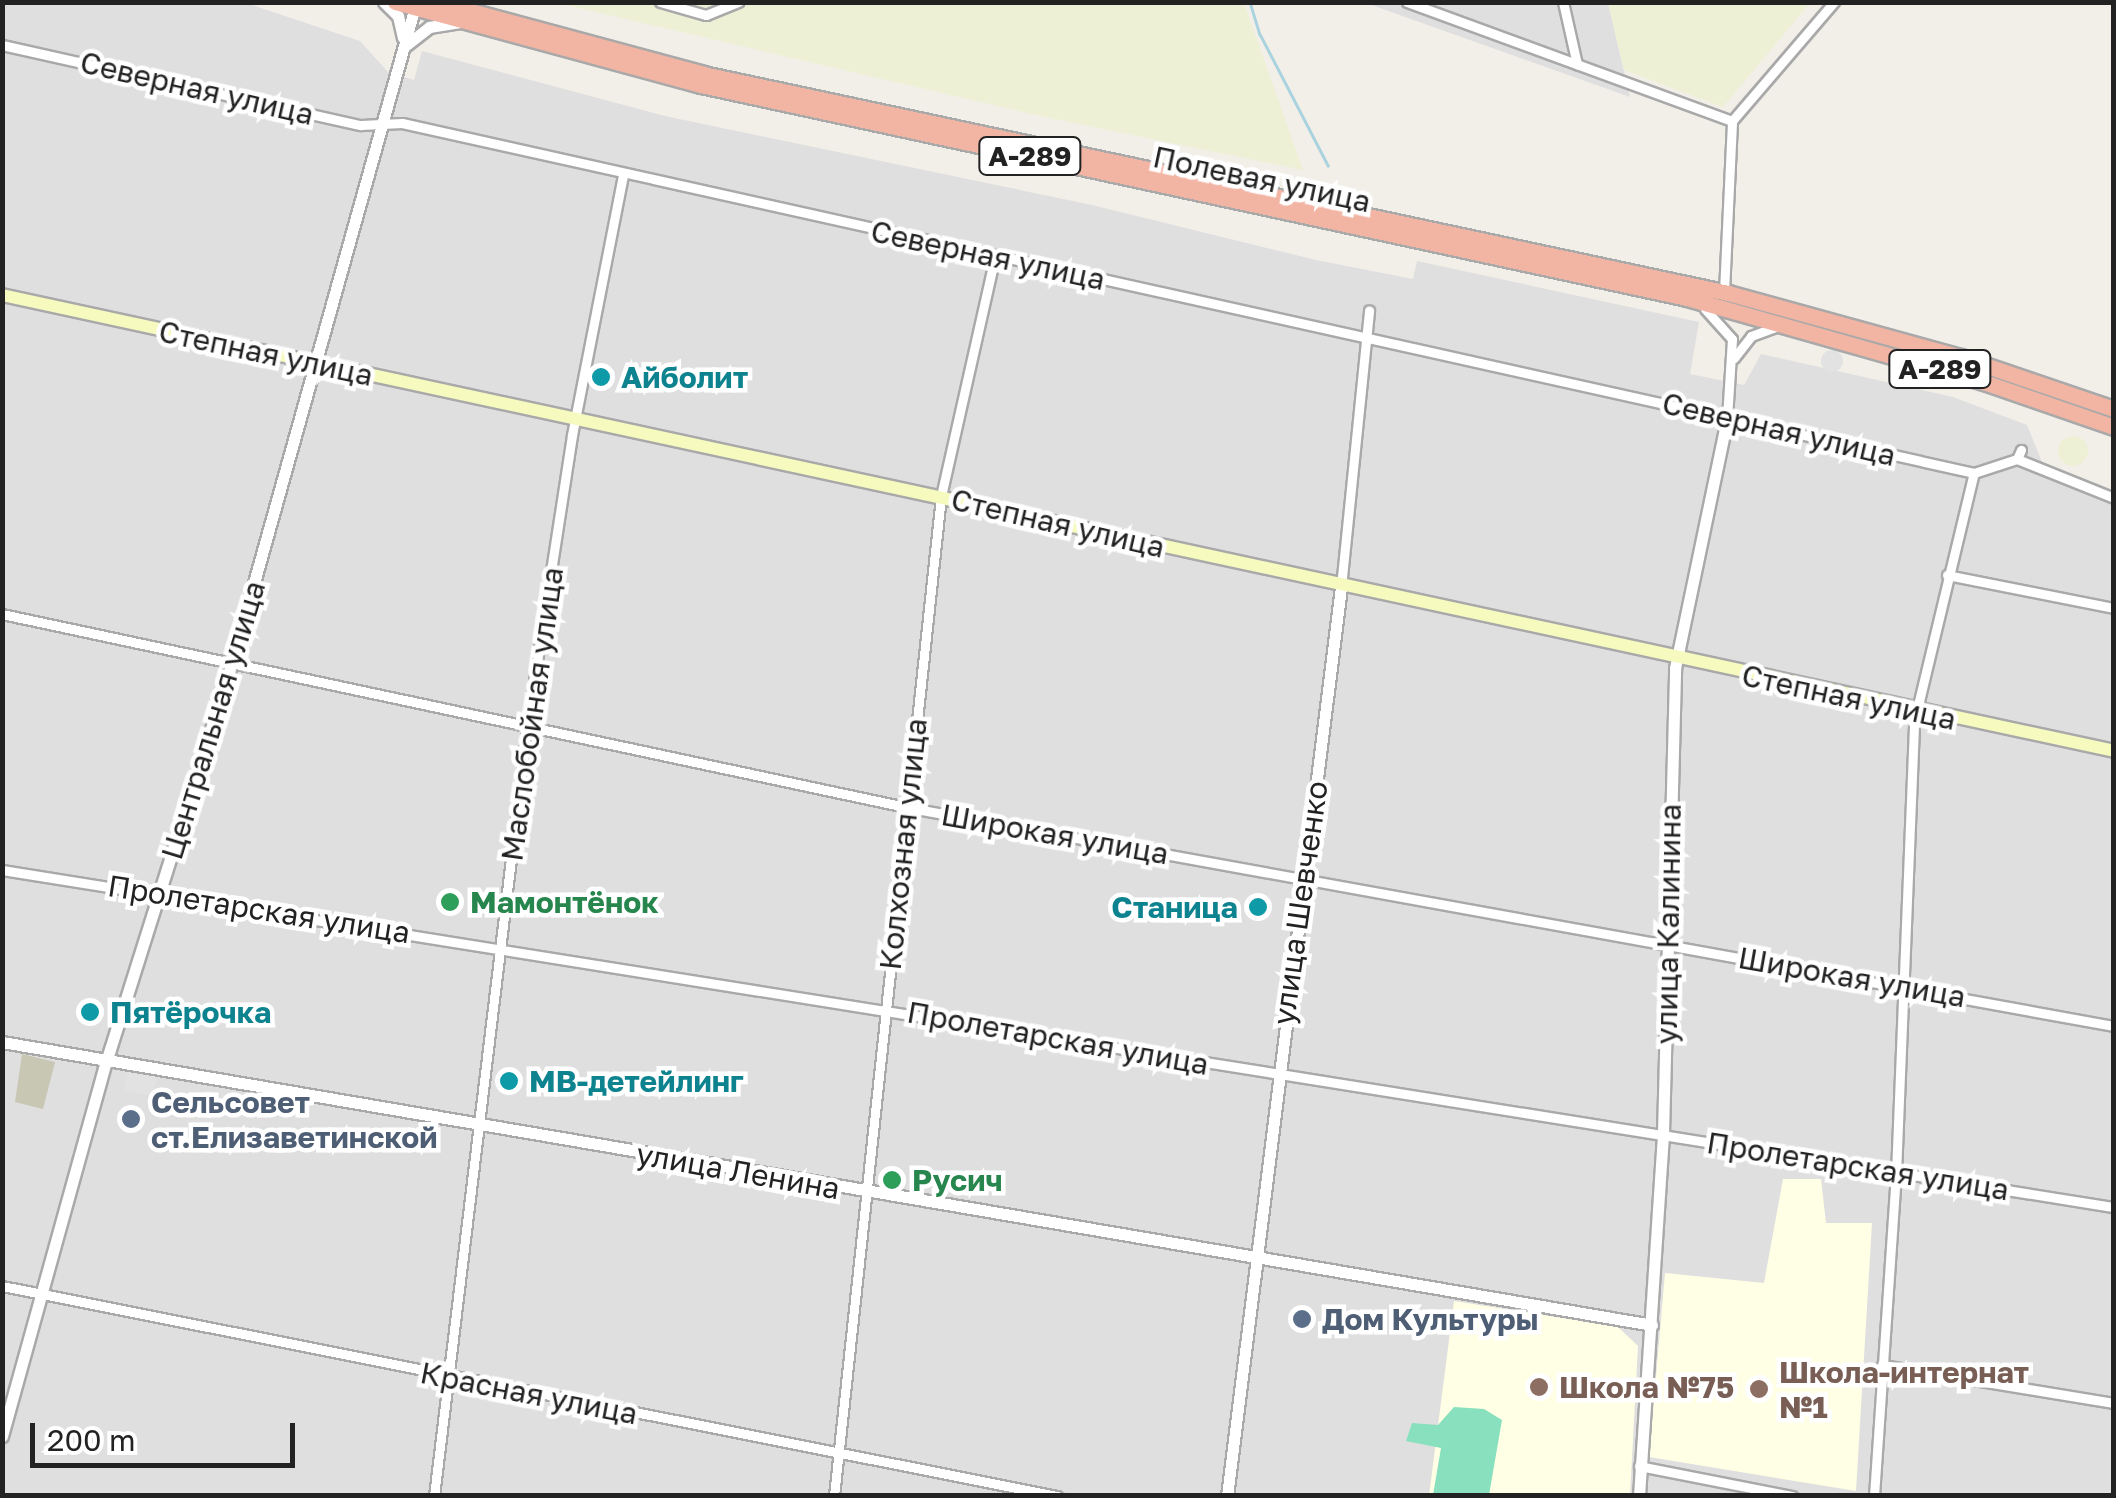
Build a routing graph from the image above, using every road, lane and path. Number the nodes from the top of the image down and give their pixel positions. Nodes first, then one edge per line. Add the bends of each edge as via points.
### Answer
1 (384, 2) edge
2 (394, 2) edge
3 (436, 2) edge
4 (660, 2) edge
5 (738, 2) edge
6 (1408, 2) edge
7 (1563, 2) edge
8 (1834, 2) edge
9 (415, 5) edge
10 (465, 22) junction
11 (2, 44) edge
12 (403, 50) junction
13 (1577, 64) junction
14 (1732, 121) junction
15 (382, 123) junction
16 (623, 174) junction
17 (994, 256) junction
18 (1724, 292) junction
19 (2, 296) edge
20 (1686, 298) junction
21 (1369, 310) dead end
22 (1797, 327) junction
23 (1371, 338) junction
24 (1734, 358) junction
25 (317, 364) junction
26 (2114, 409) edge
27 (577, 419) junction
28 (1728, 420) junction
29 (2114, 429) edge
30 (1974, 473) junction
31 (941, 496) junction
32 (2114, 498) edge
33 (1947, 575) junction
34 (1341, 587) junction
35 (2114, 608) edge
36 (2, 614) edge
37 (1676, 659) junction
38 (232, 665) junction
39 (1917, 712) junction
40 (527, 726) junction
41 (2114, 752) edge
42 (906, 807) junction
43 (2, 870) edge
44 (1305, 881) junction
45 (161, 894) junction
46 (1666, 944) junction
47 (500, 946) junction
48 (1904, 985) junction
49 (885, 1008) junction
50 (2114, 1026) edge
51 (2, 1042) edge
52 (106, 1062) junction
53 (1277, 1076) junction
54 (482, 1126) junction
55 (1663, 1134) junction
56 (1896, 1174) junction
57 (868, 1193) junction
58 (2114, 1207) edge
59 (1257, 1260) junction
60 (2, 1286) edge
61 (43, 1294) junction
62 (1652, 1325) junction
63 (1882, 1364) junction
64 (448, 1378) junction
65 (2114, 1403) edge
66 (2, 1436) edge
67 (842, 1452) junction
68 (1639, 1466) junction
69 (434, 1496) edge
70 (834, 1496) edge
71 (1057, 1496) edge
72 (1227, 1496) edge
73 (1639, 1496) edge
74 (1792, 1496) edge
75 (1874, 1496) edge

1 - 12 street via 398,16
2 - 9 highway, Полевая улица / А-289
3 - 18 highway, Полевая улица / А-289 via 703,74
4 - 5 street via 706,15
6 - 13 street
7 - 13 street
8 - 14 street
9 - 10 highway, Полевая улица / А-289
9 - 12 street, Центральная улица
10 - 12 street via 430,27
10 - 20 highway, Полевая улица / А-289 via 701,85
11 - 15 street, Северная улица via 361,124
12 - 15 street, Центральная улица
13 - 14 street
14 - 18 street
15 - 16 street, Северная улица
15 - 25 street, Центральная улица
16 - 17 street, Северная улица
16 - 27 street, Маслобойная улица
17 - 23 street, Северная улица
17 - 31 street, Колхозная улица
18 - 26 highway, Полевая улица / А-289 via 1960,357
19 - 25 main road, Степная улица
20 - 22 highway, Полевая улица / А-289
20 - 24 street, А-289 via 1727,327
21 - 23 street, улица Шевченко
22 - 24 street via 1761,330
22 - 29 highway, Полевая улица / А-289
23 - 28 street, Северная улица
23 - 34 street, улица Шевченко
24 - 28 street, улица Калинина
25 - 27 main road, Степная улица
25 - 38 street, Центральная улица
27 - 31 main road, Степная улица
27 - 40 street, Маслобойная улица
28 - 30 street, Северная улица
28 - 37 street, улица Калинина
30 - 32 street via 2019,454
30 - 33 street
31 - 34 main road, Степная улица
31 - 42 street, Колхозная улица
33 - 35 street
33 - 39 street
34 - 37 main road, Степная улица
34 - 44 street, улица Шевченко
36 - 38 street, Широкая улица
37 - 39 main road, Степная улица
37 - 46 street, улица Калинина
38 - 40 street, Широкая улица
38 - 45 street, Центральная улица
39 - 41 main road, Степная улица
39 - 48 street
40 - 42 street, Широкая улица
40 - 47 street, Маслобойная улица
42 - 44 street, Широкая улица
42 - 49 street, Колхозная улица
43 - 45 street, Пролетарская улица
44 - 46 street, Широкая улица
44 - 53 street, улица Шевченко
45 - 47 street, Пролетарская улица
45 - 52 street, Центральная улица
46 - 48 street, Широкая улица
46 - 55 street, улица Калинина
47 - 49 street, Пролетарская улица
47 - 54 street, Маслобойная улица
48 - 50 street, Широкая улица
48 - 56 street
49 - 53 street, Пролетарская улица
49 - 57 street, Колхозная улица
51 - 52 street, улица Ленина
52 - 54 street, улица Ленина
52 - 61 street, Центральная улица
53 - 55 street, Пролетарская улица
53 - 59 street, улица Шевченко
54 - 57 street, улица Ленина
54 - 64 street, Маслобойная улица
55 - 56 street, Пролетарская улица
55 - 62 street, улица Калинина
56 - 58 street, Пролетарская улица
56 - 63 street
57 - 59 street, улица Ленина
57 - 67 street, Колхозная улица
59 - 62 street, улица Ленина
59 - 72 street, улица Шевченко
60 - 61 street, Красная улица
61 - 64 street, Красная улица
61 - 66 street, Центральная улица
62 - 68 street, улица Калинина
63 - 65 street
63 - 75 street
64 - 67 street, Красная улица
64 - 69 street, Маслобойная улица
67 - 70 street, Колхозная улица
67 - 71 street, Красная улица
68 - 73 street, улица Калинина
68 - 74 street

